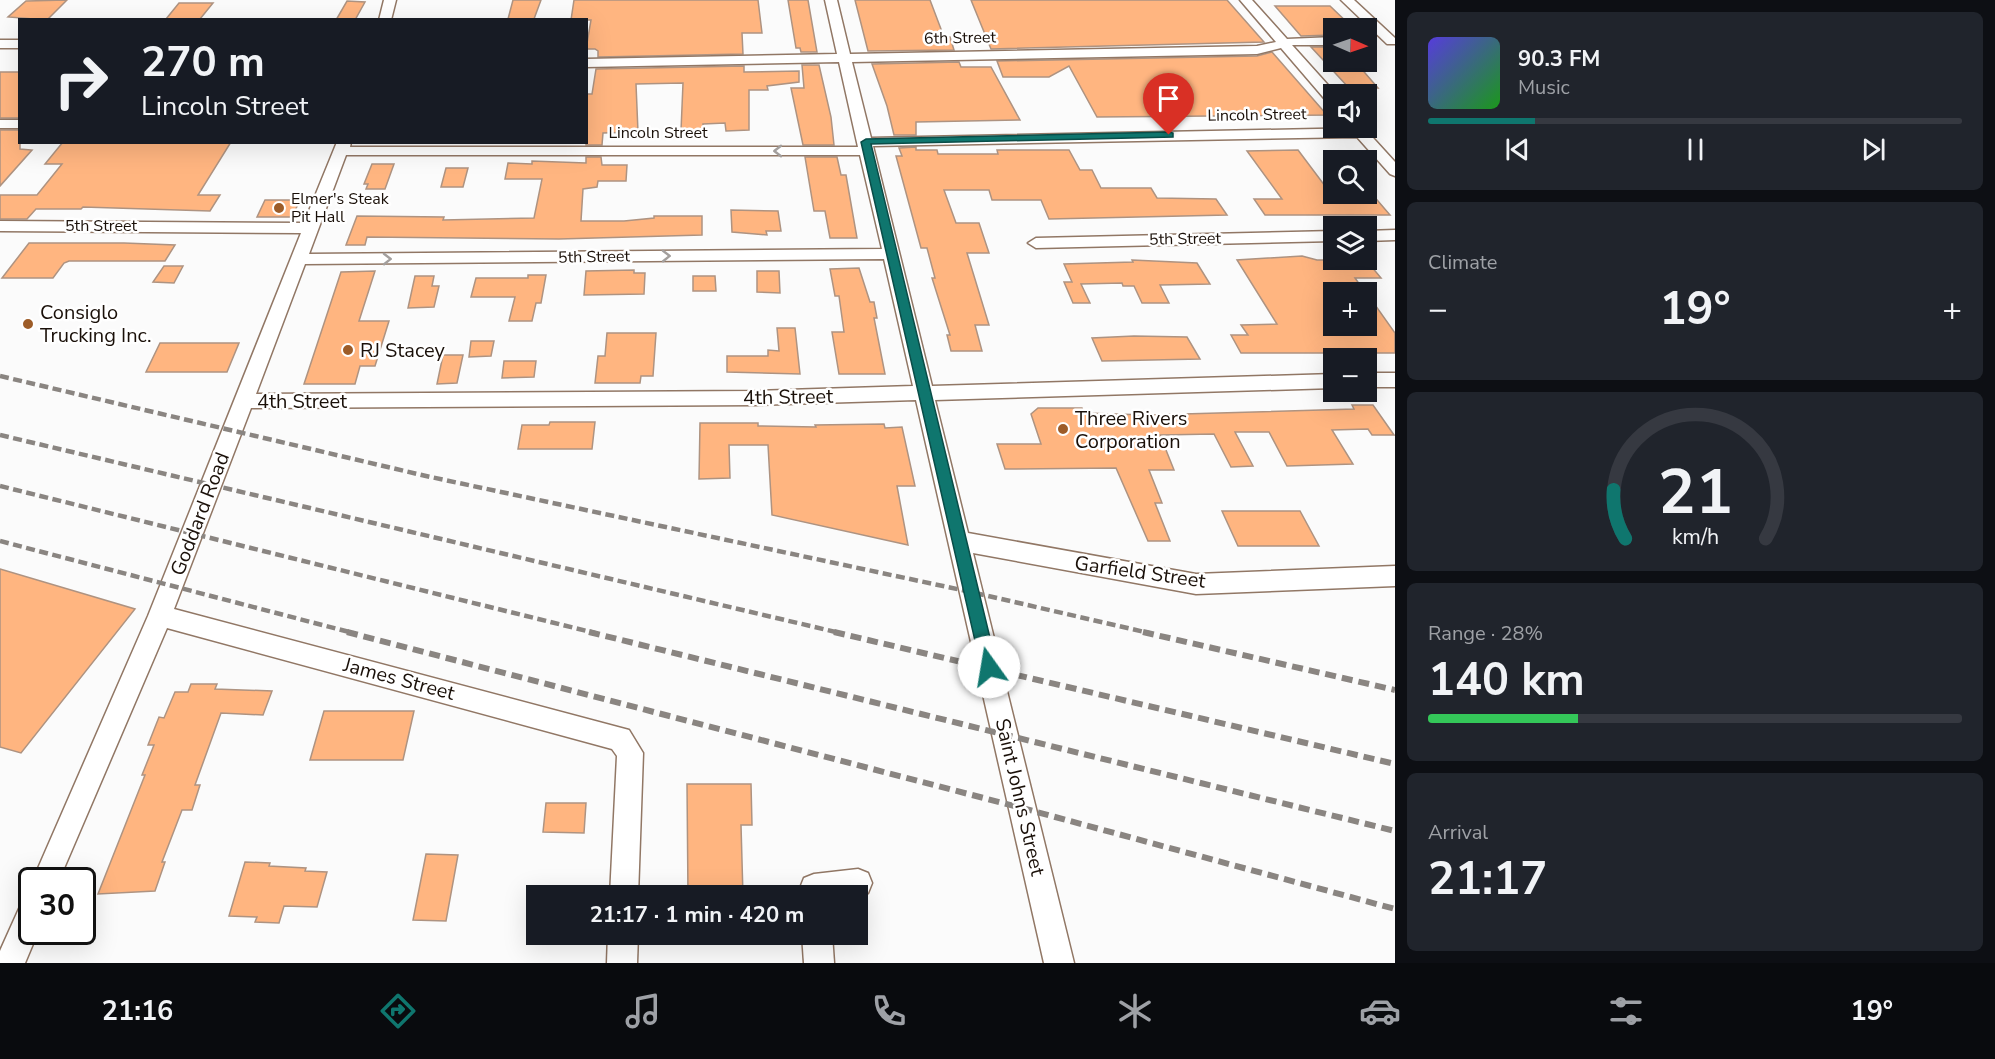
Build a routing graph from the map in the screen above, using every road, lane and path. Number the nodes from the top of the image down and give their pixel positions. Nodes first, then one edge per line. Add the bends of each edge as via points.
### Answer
1 (390, 0) edge
2 (831, 0) edge
3 (1246, 0) edge
4 (1347, 0) edge
5 (386, 18) edge
6 (1323, 41) edge
7 (1393, 41) edge
8 (1377, 42) edge
9 (0, 44) edge
10 (18, 44) edge
11 (1285, 44) junction
12 (845, 57) junction
13 (588, 63) edge
14 (1323, 88) edge
15 (0, 124) edge
16 (18, 124) edge
17 (1323, 131) edge
18 (1366, 138) edge
19 (867, 146) junction
20 (342, 147) edge
21 (1395, 171) edge
22 (0, 225) edge
23 (310, 228) junction
24 (1395, 235) edge
25 (1323, 236) edge
26 (1377, 236) edge
27 (1036, 243) dead end
28 (891, 254) junction
29 (297, 260) junction
30 (1377, 380) edge
31 (1395, 380) edge
32 (1323, 381) edge
33 (925, 394) junction
34 (242, 401) junction
35 (960, 541) junction
36 (1395, 576) edge
37 (160, 616) junction
38 (51, 867) edge
39 (858, 883) dead end
40 (624, 885) edge
41 (840, 885) edge
42 (18, 944) edge
43 (622, 945) edge
44 (818, 945) edge
45 (10, 963) edge
46 (621, 963) edge
47 (819, 963) edge
48 (1059, 963) edge

1 - 5 street
2 - 12 street, Saint Johns Street
3 - 11 street
4 - 7 street
6 - 11 street, 6th Street
7 - 8 street
9 - 10 street
11 - 12 street, 6th Street via 1257,50
11 - 14 street
12 - 13 street, 6th Street
12 - 19 street, Saint Johns Street
15 - 16 street
17 - 19 street, Lincoln Street
18 - 21 street
19 -> 20 street, Lincoln Street
19 - 28 street, Saint Johns Street
20 - 23 street, Goddard Road
22 - 23 street, 5th Street
23 - 29 street, Goddard Road
24 - 26 street
25 - 27 street, 5th Street
29 -> 28 street, 5th Street
28 - 33 street, Saint Johns Street
29 - 34 street, Goddard Road
30 - 31 street
32 - 33 street, 4th Street
33 - 34 street, 4th Street
33 - 35 street, Saint Johns Street
34 - 37 street, Goddard Road
35 - 36 street, Garfield Street via 1196,584
35 - 48 street, Saint Johns Street
37 - 38 street, Goddard Road
37 - 40 street, James Street via 620,739 630,753
39 - 41 street
42 - 45 street
43 - 46 street
44 - 47 street

